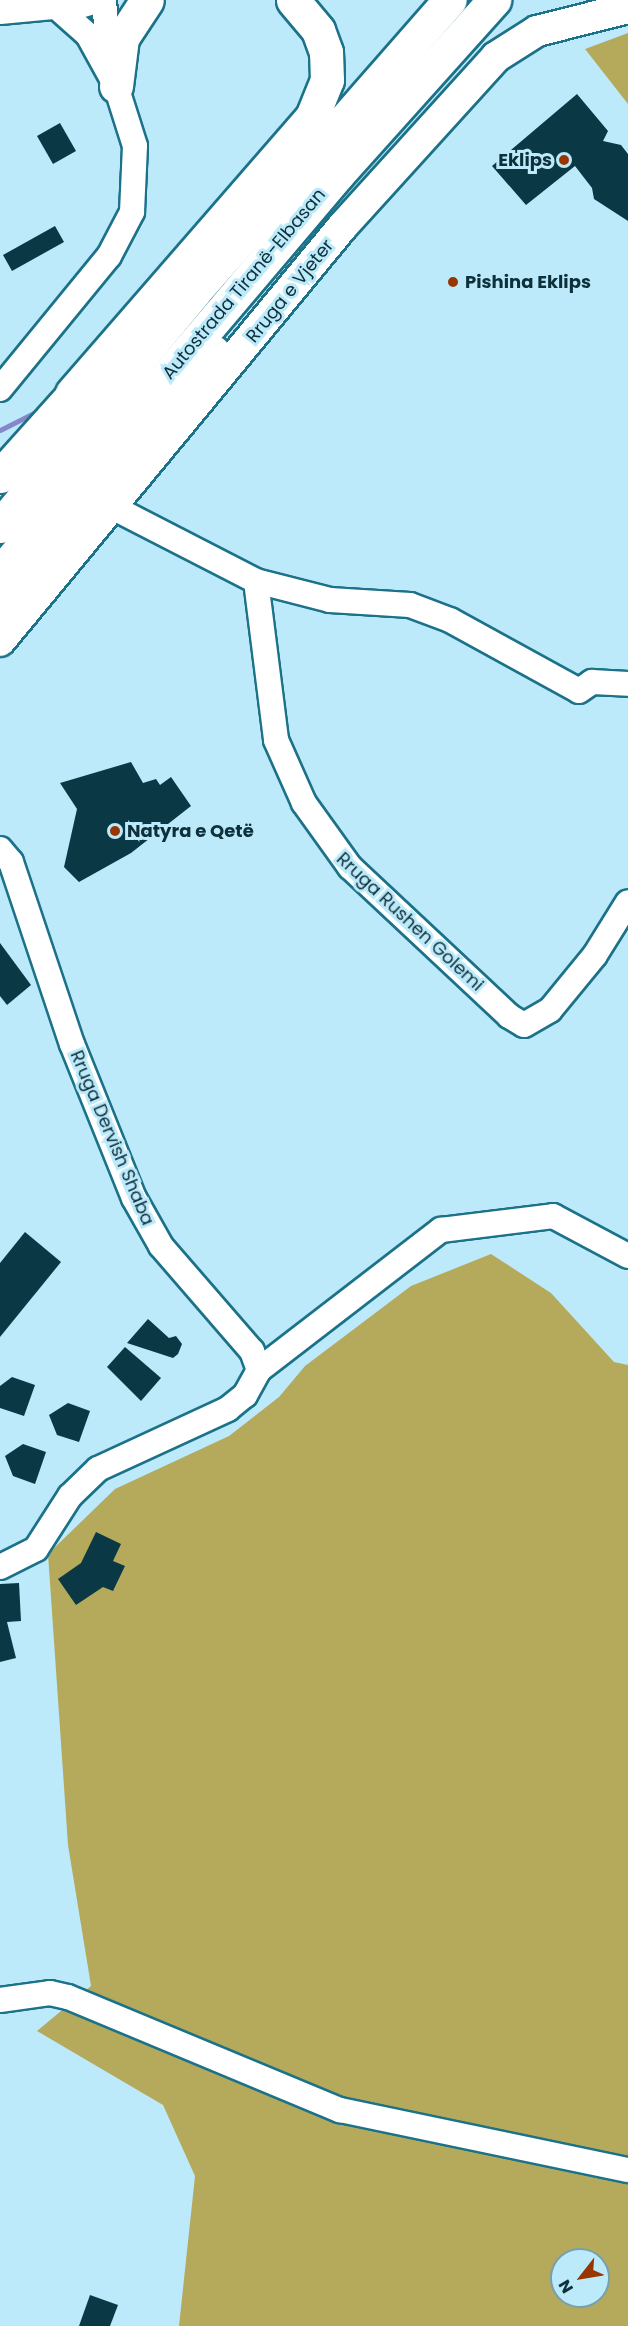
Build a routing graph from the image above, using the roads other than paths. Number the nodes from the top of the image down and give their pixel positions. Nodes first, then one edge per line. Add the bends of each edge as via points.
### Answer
1 (90, 0) edge
2 (105, 0) edge
3 (147, 0) edge
4 (292, 0) edge
5 (450, 0) edge
6 (494, 0) edge
7 (48, 2) edge
8 (628, 8) edge
9 (0, 9) edge
10 (116, 86) junction
11 (338, 174) junction
12 (292, 178) junction
13 (0, 389) edge
14 (72, 393) junction
15 (0, 476) edge
16 (114, 508) junction
17 (0, 526) edge
18 (0, 573) edge
19 (256, 581) junction
20 (0, 612) edge
21 (0, 641) edge
22 (628, 684) edge
23 (0, 849) edge
24 (628, 902) edge
25 (628, 1256) edge
26 (259, 1370) junction
27 (0, 1567) edge
28 (0, 2000) edge
29 (628, 2170) edge

1 - 7 main road
2 - 10 street via 106,48
3 - 10 highway via 122,38
4 - 14 highway via 313,22 326,52 327,80 312,117
5 - 12 highway, Autostrada Tiranë-Elbasan
6 - 11 highway, Autostrada Tiranë-Elbasan
7 - 9 main road
7 - 10 street via 88,35
8 - 16 main road, Rruga e Vjeter via 537,31 496,57 342,227
10 - 13 street via 135,146 132,212 109,256
11 - 18 highway, Autostrada Tiranë-Elbasan
11 - 20 highway via 309,227 175,404
12 - 14 highway
12 - 17 highway, Autostrada Tiranë-Elbasan
14 - 15 highway
16 - 19 street
16 - 21 main road, Rruga e Vjeter
19 - 22 street via 330,600 410,605 450,620 579,691 592,682
19 - 24 street, Rruga Rushen Golemi via 276,740 304,803 350,867 509,1016 524,1025 550,1010 596,955
23 - 26 street, Rruga Dervish Shaba via 11,862 72,1044 145,1220 252,1351
25 - 26 street via 553,1216 441,1230
26 - 27 street via 245,1395 228,1409 98,1469 70,1496 36,1549
28 - 29 street via 50,1993 68,1997 340,2110

